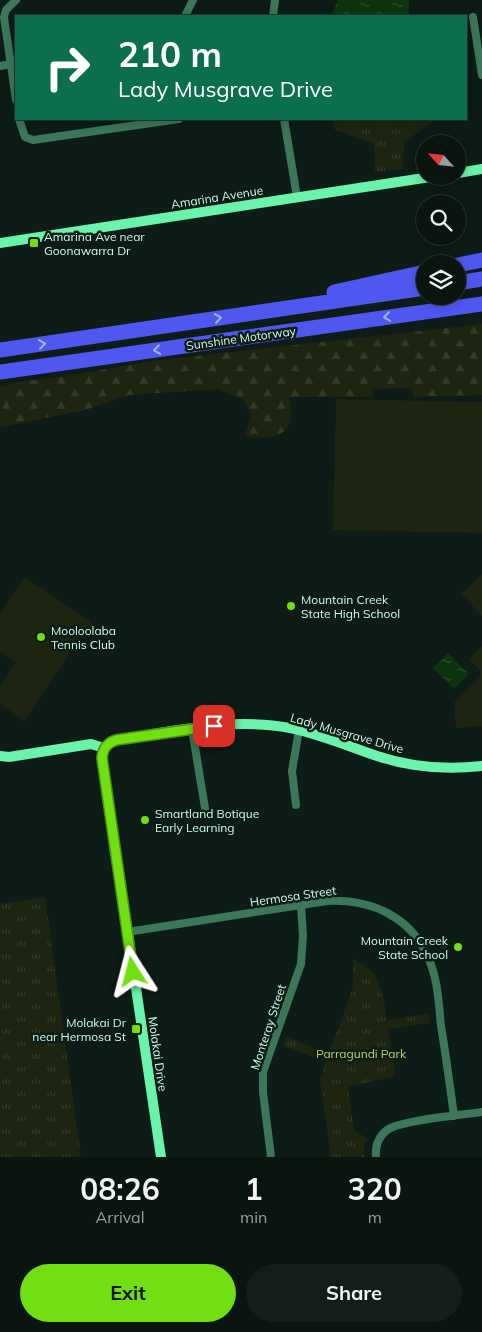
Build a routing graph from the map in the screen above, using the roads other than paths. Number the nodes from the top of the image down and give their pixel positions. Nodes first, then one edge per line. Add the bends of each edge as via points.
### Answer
1 (16, 0) edge
2 (193, 0) edge
3 (275, 0) edge
4 (186, 15) edge
5 (272, 15) edge
6 (474, 17) dead end
7 (10, 64) junction
8 (0, 66) edge
9 (482, 75) edge
10 (15, 94) edge
11 (19, 120) edge
12 (172, 120) edge
13 (284, 120) edge
14 (482, 169) edge
15 (466, 172) edge
16 (416, 179) edge
17 (297, 197) junction
18 (0, 243) edge
19 (482, 260) edge
20 (466, 263) edge
21 (416, 274) edge
22 (482, 279) edge
23 (466, 282) edge
24 (416, 289) edge
25 (482, 304) edge
26 (291, 307) junction
27 (436, 310) junction
28 (482, 312) edge
29 (0, 350) edge
30 (0, 372) edge
31 (192, 729) junction
32 (299, 730) junction
33 (104, 748) junction
34 (0, 756) edge
35 (482, 766) edge
36 (296, 805) dead end
37 (206, 814) dead end
38 (301, 905) junction
39 (127, 932) junction
40 (482, 1112) edge
41 (454, 1116) junction
42 (161, 1157) edge
43 (271, 1157) edge
44 (376, 1157) edge

1 - 7 street via 4,17
2 - 4 street
3 - 5 street
6 - 9 street
7 - 8 street
7 - 10 street
11 - 12 street via 25,137 33,140
13 - 17 street
14 - 15 street
16 - 17 street, Amarina Avenue
17 - 18 street, Amarina Avenue
19 - 20 highway
21 - 26 highway via 301,299
22 - 23 highway
24 - 26 highway, Sunshine Motorway
25 - 27 highway, Sunshine Motorway
29 -> 26 highway, Sunshine Motorway
27 - 28 highway via 450,315
27 -> 30 highway, Sunshine Motorway
31 - 32 street, Lady Musgrave Drive via 240,724
31 - 33 street, Lady Musgrave Drive via 116,740
31 - 37 street
32 - 35 street, Lady Musgrave Drive via 407,763 434,767
32 - 36 street via 292,771
33 - 34 street, Lady Musgrave Drive via 91,744
33 - 39 street, Molakai Drive via 102,758
38 - 39 street, Hermosa Street
38 - 41 street, Hermosa Street via 342,900 369,904 399,920 417,940 432,969
38 - 43 street, Monteray Street via 301,964 263,1072
39 - 42 street, Molakai Drive
40 - 41 street
41 - 44 street via 396,1125 380,1137

